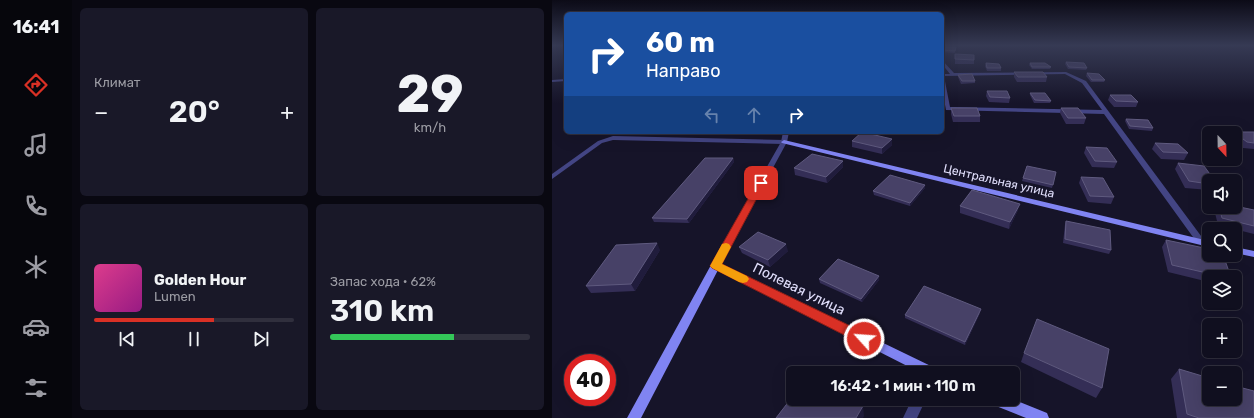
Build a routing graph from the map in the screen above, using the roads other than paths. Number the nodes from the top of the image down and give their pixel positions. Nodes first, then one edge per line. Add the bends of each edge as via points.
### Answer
1 (945, 65) edge
2 (944, 75) edge
3 (953, 75) junction
4 (564, 80) edge
5 (552, 81) edge
6 (944, 86) edge
7 (1107, 112) junction
8 (786, 134) edge
9 (784, 142) junction
10 (552, 177) edge
11 (1202, 239) edge
12 (1202, 242) edge
13 (1242, 251) edge
14 (1254, 254) edge
15 (716, 266) junction
16 (918, 366) edge
17 (916, 406) edge
18 (1013, 406) edge
19 (634, 418) edge
20 (910, 418) edge
21 (1042, 418) edge

1 - 3 street
2 - 3 street
3 - 7 street via 1066,73 1084,82
4 - 5 street
6 - 7 street via 948,109
7 - 11 street
8 - 9 street
9 - 10 street via 613,138 600,142
9 - 12 street, Центральная улица
9 - 15 street
13 - 14 street
15 - 16 street, Полевая улица
15 - 19 street
17 - 20 street
18 - 21 street

